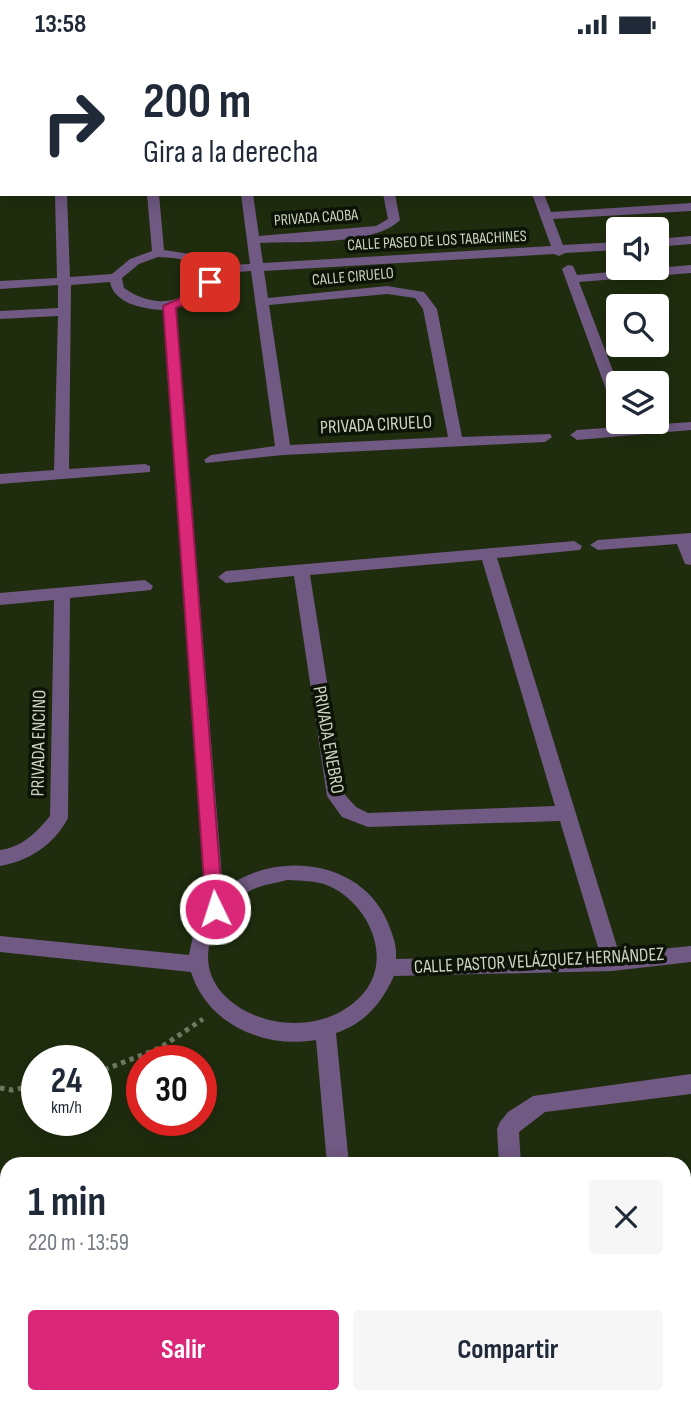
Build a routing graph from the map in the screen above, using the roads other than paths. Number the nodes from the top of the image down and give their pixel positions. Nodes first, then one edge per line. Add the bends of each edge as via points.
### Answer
1 (380, 49) edge
2 (387, 49) edge
3 (61, 196) edge
4 (153, 196) edge
5 (247, 196) edge
6 (390, 196) edge
7 (539, 196) edge
8 (691, 207) edge
9 (547, 216) junction
10 (252, 240) junction
11 (691, 240) edge
12 (669, 242) edge
13 (606, 247) edge
14 (559, 252) junction
15 (158, 253) junction
16 (258, 268) junction
17 (691, 269) edge
18 (209, 270) junction
19 (116, 278) junction
20 (63, 281) junction
21 (0, 285) edge
22 (263, 302) junction
23 (169, 306) junction
24 (65, 312) junction
25 (0, 315) edge
26 (606, 371) edge
27 (669, 426) edge
28 (691, 426) edge
29 (606, 430) edge
30 (577, 435) dead end
31 (545, 437) dead end
32 (456, 440) junction
33 (283, 450) junction
34 (211, 460) dead end
35 (145, 469) dead end
36 (61, 474) junction
37 (0, 479) edge
38 (687, 538) edge
39 (598, 545) dead end
40 (574, 546) dead end
41 (488, 554) junction
42 (691, 560) edge
43 (301, 570) junction
44 (226, 577) dead end
45 (145, 586) dead end
46 (62, 593) junction
47 (0, 599) edge
48 (568, 813) junction
49 (0, 859) edge
50 (215, 909) junction
51 (0, 944) edge
52 (691, 954) edge
53 (612, 962) junction
54 (198, 964) junction
55 (387, 968) junction
56 (325, 1030) junction
57 (691, 1084) edge
58 (337, 1157) edge
59 (510, 1157) edge

1 - 2 street
3 - 20 street
4 - 15 street
5 - 10 street, PRIVADA CAOBA
6 - 10 street, PRIVADA CAOBA via 394,220 380,229
7 - 9 street
8 - 9 street
9 - 14 street
10 - 16 street, PRIVADA CAOBA
11 - 12 street
13 - 14 street, CALLE PASEO DE LOS TABACHINES
14 - 16 street, CALLE PASEO DE LOS TABACHINES
15 - 18 street via 198,260
15 - 19 street via 131,262
16 - 18 street, CALLE PASEO DE LOS TABACHINES
16 - 22 street
17 - 26 street via 570,274
18 - 23 street via 210,282 203,293
19 - 20 street
19 - 23 street via 118,290 129,300
20 - 21 street
20 - 24 street
22 - 32 street, CALLE CIRUELO via 387,290 419,295 430,309
22 - 33 street
23 - 50 street
24 - 25 street
24 - 36 street
27 - 28 street
29 - 30 street
31 - 32 street, PRIVADA CIRUELO
32 - 33 street, PRIVADA CIRUELO
33 - 34 street, PRIVADA CIRUELO
35 - 36 street
36 - 37 street
38 - 39 street
38 - 42 street
40 - 41 street
41 - 43 street
41 - 48 street
43 - 44 street
43 - 48 street, PRIVADA ENEBRO via 335,796 341,807 368,820
45 - 46 street
46 - 47 street
46 - 49 street, PRIVADA ENCINO via 59,818 42,841 17,856
48 - 53 street
50 - 54 street via 201,935
50 - 55 street via 246,884 287,872 328,878 364,898 378,919 385,930
51 - 54 street
52 - 53 street, CALLE PASTOR VELÁZQUEZ HERNÁNDEZ
53 - 55 street, CALLE PASTOR VELÁZQUEZ HERNÁNDEZ
54 - 56 street via 207,991 228,1015 257,1030 291,1036
55 - 56 street via 375,994 354,1016
56 - 58 street
57 - 59 street via 541,1104 508,1129

